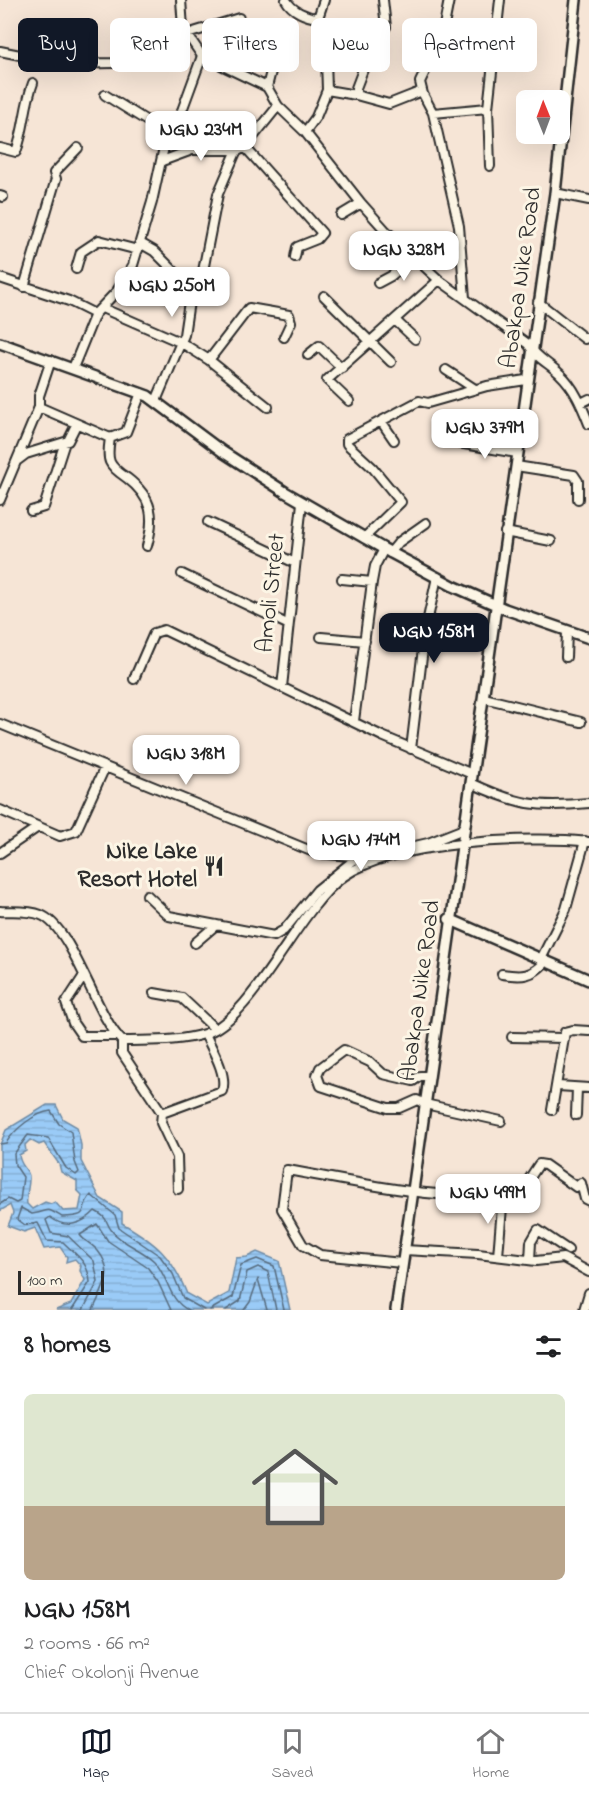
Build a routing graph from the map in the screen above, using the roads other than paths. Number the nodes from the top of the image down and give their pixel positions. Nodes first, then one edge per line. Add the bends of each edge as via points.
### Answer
1 (181, 0) edge
2 (286, 0) edge
3 (324, 0) edge
4 (383, 0) edge
5 (449, 0) edge
6 (500, 0) edge
7 (576, 0) edge
8 (181, 18) edge
9 (318, 18) joint
10 (385, 18) edge
11 (190, 38) edge
12 (0, 51) edge
13 (202, 56) joint
14 (110, 63) edge
15 (236, 72) edge
16 (271, 72) edge
17 (326, 72) edge
18 (362, 72) edge
19 (33, 83) dead end
20 (267, 87) junction
21 (327, 90) junction
22 (422, 90) junction
23 (105, 95) dead end
24 (356, 95) junction
25 (278, 105) junction
26 (488, 108) junction
27 (437, 112) junction
28 (305, 132) junction
29 (168, 134) junction
30 (0, 148) edge
31 (78, 148) dead end
32 (241, 148) junction
33 (162, 161) junction
34 (490, 166) dead end
35 (555, 193) junction
36 (589, 200) edge
37 (361, 203) junction
38 (341, 215) dead end
39 (139, 246) junction
40 (294, 257) dead end
41 (414, 257) junction
42 (76, 269) dead end
43 (0, 278) edge
44 (439, 280) junction
45 (378, 283) dead end
46 (24, 287) junction
47 (191, 288) junction
48 (324, 296) dead end
49 (465, 298) junction
50 (538, 302) junction
51 (98, 311) junction
52 (396, 321) junction
53 (285, 337) dead end
54 (589, 337) edge
55 (416, 339) dead end
56 (370, 341) junction
57 (0, 343) edge
58 (182, 343) junction
59 (531, 350) junction
60 (308, 355) dead end
61 (51, 360) junction
62 (208, 360) junction
63 (391, 362) dead end
64 (73, 368) junction
65 (342, 368) junction
66 (446, 370) dead end
67 (526, 380) junction
68 (475, 389) junction
69 (141, 393) junction
70 (589, 399) edge
71 (156, 401) junction
72 (349, 401) dead end
73 (581, 403) junction
74 (39, 407) junction
75 (268, 407) dead end
76 (381, 421) junction
77 (589, 424) edge
78 (76, 425) junction
79 (110, 438) junction
80 (394, 440) dead end
81 (65, 442) junction
82 (458, 443) dead end
83 (517, 453) junction
84 (17, 461) junction
85 (516, 466) junction
86 (578, 499) dead end
87 (0, 500) edge
88 (302, 503) junction
89 (31, 511) dead end
90 (208, 522) dead end
91 (426, 523) dead end
92 (505, 532) junction
93 (364, 538) junction
94 (550, 541) dead end
95 (147, 546) dead end
96 (387, 551) junction
97 (295, 563) junction
98 (182, 574) dead end
99 (437, 577) junction
100 (342, 579) dead end
101 (372, 582) junction
102 (495, 604) junction
103 (288, 624) junction
104 (567, 632) junction
105 (321, 637) dead end
106 (589, 638) edge
107 (365, 641) junction
108 (566, 657) dead end
109 (134, 679) dead end
110 (282, 687) junction
111 (484, 698) junction
112 (354, 721) junction
113 (581, 722) dead end
114 (0, 724) edge
115 (411, 749) junction
116 (105, 767) junction
117 (472, 777) junction
118 (589, 803) edge
119 (0, 810) edge
120 (38, 827) junction
121 (587, 841) edge
122 (463, 846) junction
123 (0, 853) edge
124 (367, 858) junction
125 (147, 895) dead end
126 (0, 911) edge
127 (449, 919) junction
128 (216, 925) junction
129 (195, 943) dead end
130 (544, 960) junction
131 (502, 974) dead end
132 (83, 977) junction
133 (589, 980) edge
134 (153, 993) dead end
135 (215, 1029) junction
136 (589, 1031) edge
137 (205, 1034) junction
138 (512, 1037) dead end
139 (120, 1038) junction
140 (563, 1038) junction
141 (429, 1076) junction
142 (558, 1086) junction
143 (577, 1088) junction
144 (589, 1088) edge
145 (425, 1104) junction
146 (552, 1110) dead end
147 (162, 1113) junction
148 (576, 1115) dead end
149 (501, 1121) dead end
150 (178, 1189) dead end
151 (412, 1192) junction
152 (503, 1195) junction
153 (589, 1201) edge
154 (404, 1250) junction
155 (568, 1250) dead end
156 (498, 1257) junction
157 (530, 1260) junction
158 (402, 1263) junction
159 (589, 1272) edge
160 (589, 1293) edge
161 (396, 1310) edge
162 (584, 1310) edge

1 - 8 street
2 - 9 street via 295,10
3 - 9 street
4 - 10 street
5 - 22 street via 442,36 420,82
6 - 26 street
7 - 35 main road, Abakpa Nike Road
11 - 13 street
12 - 14 street via 46,61
13 - 29 street via 180,116
15 - 20 street
16 - 20 street
17 - 21 street
18 - 24 street
19 - 30 street via 16,152
20 - 25 street
21 - 24 street
21 - 28 street
22 - 24 street via 389,104
22 - 27 street
23 - 29 street
25 - 28 street
25 - 32 street
26 - 27 street
26 - 34 street
27 - 49 street via 459,226
28 - 37 street
29 - 33 street
31 - 46 street via 54,174 54,188
32 - 33 street via 192,150
32 - 40 street via 322,233 297,247
32 - 47 street via 218,194 203,271
33 - 39 street
35 - 36 street
35 - 50 main road, Abakpa Nike Road
37 - 38 street
37 - 41 street
39 - 42 street via 99,240 81,252
39 - 47 street via 154,251
39 - 51 street via 125,280
41 - 44 street
41 - 45 street
43 - 46 street
44 - 49 street
44 - 52 street
46 - 51 street
47 - 58 street
48 - 56 street
49 - 59 street
50 - 54 street via 585,339
50 - 59 main road, Abakpa Nike Road
51 - 58 street
51 - 64 street
52 - 55 street
52 - 56 street
53 - 62 street via 291,322 289,315 249,308
56 - 63 street
56 - 65 street
57 - 61 main road
58 - 62 street
58 - 71 street
59 - 67 main road, Abakpa Nike Road
59 - 73 street via 562,375
60 - 65 street via 319,346
61 - 64 main road
61 - 74 street
62 - 75 street
64 - 69 main road
65 - 72 street via 327,380
66 - 68 street
67 - 68 street
67 - 83 main road, Abakpa Nike Road
68 - 76 street via 428,403 419,401
69 - 71 main road
69 - 79 street via 126,432
70 - 73 street
71 - 88 main road via 223,452
73 - 77 street
74 - 78 street
74 - 84 street
76 - 80 street
76 - 93 street via 345,441 401,502
78 - 79 street
78 - 81 street
79 - 95 street via 111,464 150,503 153,524
81 - 84 street via 26,454
81 - 89 street via 44,507
82 - 83 street
83 - 85 main road, Abakpa Nike Road
84 - 87 street
85 - 86 street via 574,475
85 - 92 main road, Abakpa Nike Road
88 - 93 main road
88 - 97 street, Amoli Street
90 - 97 street
91 - 96 street
92 - 94 street
92 - 102 main road, Abakpa Nike Road
93 - 96 main road
96 - 99 main road
96 - 101 street via 375,566
97 - 103 street, Amoli Street
98 - 103 street
99 - 102 main road
99 - 115 street via 425,632
100 - 101 street
101 - 107 street
102 - 104 main road
102 - 111 main road, Abakpa Nike Road
103 - 110 street, Amoli Street
104 - 106 main road
104 - 108 street
105 - 107 street
107 - 112 street
109 - 110 street via 158,629
110 - 112 street
111 - 113 street
111 - 117 main road, Abakpa Nike Road
112 - 115 street
114 - 116 street
115 - 117 street
116 - 120 street via 76,831 60,836
116 - 124 street via 316,853
117 - 118 street via 521,804 549,807
117 - 122 main road, Abakpa Nike Road
117 - 124 street via 463,830
119 - 120 street
120 - 123 street
121 - 122 street via 482,842
121 - 130 street via 566,909
122 - 127 main road, Abakpa Nike Road
122 - 135 street via 379,859 342,877 315,903 259,984
124 - 128 street via 354,860 328,879 277,935
125 - 128 street via 170,916
126 - 132 street via 30,912 56,925 74,953
127 - 130 main road
127 - 141 main road, Abakpa Nike Road
128 - 129 street
130 - 131 street via 531,975
130 - 133 main road
132 - 139 street
132 - 139 street via 66,1003 73,1023 82,1036
134 - 135 street via 182,998
135 - 137 street
136 - 140 street via 569,1030
137 - 139 street via 179,1039
137 - 147 street via 223,1076 222,1091
138 - 140 street
139 - 147 street via 122,1053
140 - 142 street
141 - 145 main road, Abakpa Nike Road
141 - 145 street via 420,1076 413,1082 383,1074 370,1062 344,1050 320,1068 317,1075 321,1086 388,1108 417,1100
142 - 143 street
142 - 146 street
143 - 144 street
143 - 148 street
145 - 149 street
145 - 151 main road, Abakpa Nike Road
147 - 150 street via 161,1123 177,1157
151 - 152 street
151 - 154 main road, Abakpa Nike Road
151 - 158 street via 287,1170 282,1209 303,1245 320,1255
152 - 153 street via 520,1193 539,1164 576,1187 581,1183
152 - 156 street
154 - 156 street
154 - 158 main road, Abakpa Nike Road
155 - 157 street via 538,1230 531,1242
156 - 157 street
157 - 159 street via 563,1258
158 - 161 main road, Abakpa Nike Road
160 - 162 street

